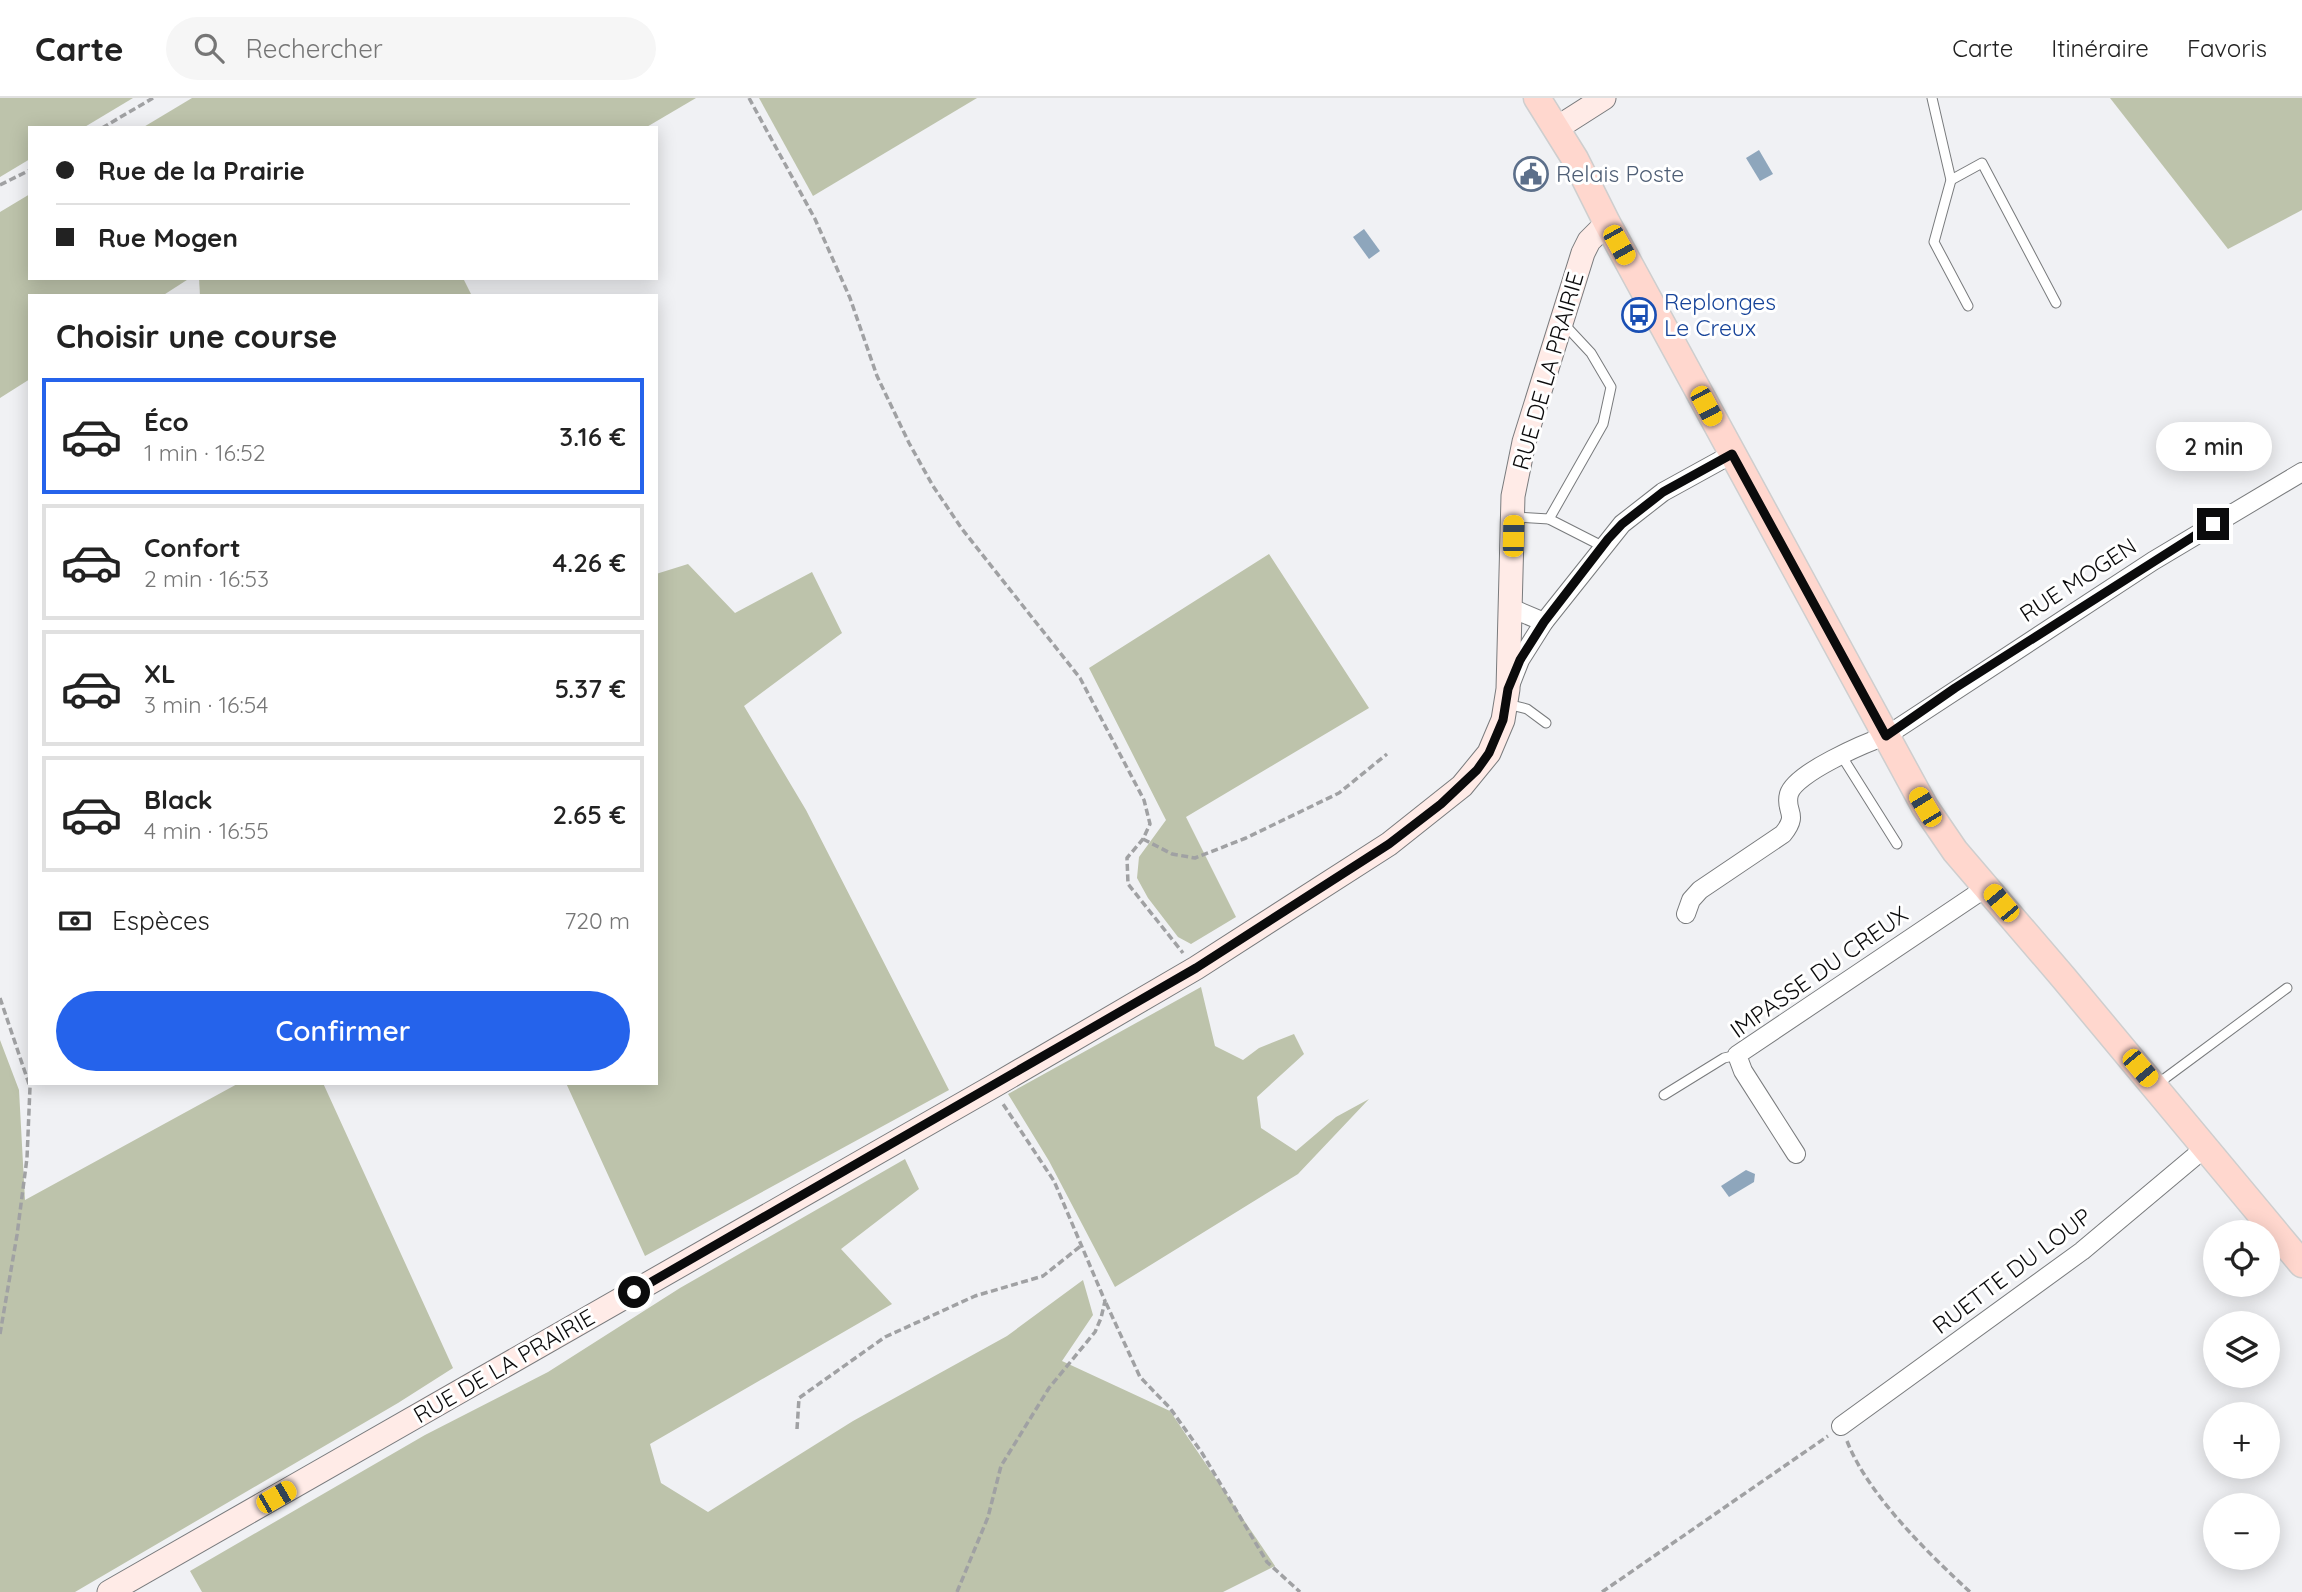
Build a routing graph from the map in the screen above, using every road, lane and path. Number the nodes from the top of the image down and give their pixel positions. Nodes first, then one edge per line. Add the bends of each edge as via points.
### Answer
1 (153, 98) edge
2 (750, 98) edge
3 (1537, 98) edge
4 (1604, 98) edge
5 (1932, 98) edge
6 (105, 126) edge
7 (1557, 128) junction
8 (28, 171) edge
9 (1951, 180) junction
10 (0, 185) edge
11 (1607, 223) junction
12 (2056, 303) dead end
13 (1968, 306) dead end
14 (1562, 322) junction
15 (1732, 454) junction
16 (2302, 472) edge
17 (1513, 517) junction
18 (1549, 519) junction
19 (1602, 546) junction
20 (1511, 608) junction
21 (1544, 622) junction
22 (1507, 696) junction
23 (1546, 723) dead end
24 (1886, 736) junction
25 (1387, 754) dead end
26 (1841, 755) junction
27 (1143, 839) junction
28 (1897, 844) dead end
29 (1987, 887) junction
30 (1686, 914) dead end
31 (1196, 968) junction
32 (2287, 988) dead end
33 (0, 998) edge
34 (1737, 1055) junction
35 (28, 1081) edge
36 (29, 1085) edge
37 (992, 1087) junction
38 (2155, 1087) junction
39 (1664, 1095) dead end
40 (2206, 1147) junction
41 (1796, 1154) dead end
42 (1082, 1245) junction
43 (2302, 1264) edge
44 (1105, 1301) junction
45 (0, 1334) edge
46 (1841, 1426) junction
47 (797, 1429) dead end
48 (109, 1592) edge
49 (957, 1592) edge
50 (1300, 1592) edge
51 (1602, 1592) edge
52 (1970, 1592) edge

1 - 6 path
2 - 27 path via 815,219 850,298 877,376 909,443 962,529 1080,678 1144,800 1150,824
3 - 7 main road
4 - 7 street
5 - 9 lane
7 - 11 main road
8 - 10 path
9 - 12 lane via 1982,163
9 - 13 lane via 1934,242
11 - 14 street, RUE DE LA PRAIRIE via 1583,253
11 - 15 main road
14 - 17 street, RUE DE LA PRAIRIE via 1524,442
14 - 18 lane via 1591,353 1611,387 1603,424
15 - 19 street via 1645,504
15 - 24 main road
16 - 24 street, RUE MOGEN via 2153,561
17 - 18 lane
17 - 20 street, RUE DE LA PRAIRIE
18 - 19 lane
19 - 21 street
20 - 21 street
20 - 22 street, RUE DE LA PRAIRIE
21 - 22 street via 1520,660
22 - 23 lane
22 - 31 street, RUE DE LA PRAIRIE via 1489,753 1441,804 1389,844
24 - 26 street, RUE MOGEN
24 - 29 main road via 1925,807
25 - 27 path via 1339,793 1195,858 1172,854
26 - 28 lane
26 - 30 street, RUE MOGEN via 1790,791 1792,815 1783,834 1700,890
27 - 31 path via 1127,858 1128,884
29 - 34 street, IMPASSE DU CREUX
29 - 38 main road
31 - 37 street, RUE DE LA PRAIRIE
32 - 38 lane
33 - 35 path
34 - 39 lane via 1724,1058
34 - 41 street, IMPASSE DU CREUX
36 - 45 path via 27,1158
37 - 42 path via 1054,1181
37 - 48 street, RUE DE LA PRAIRIE
38 - 40 main road
40 - 43 main road
40 - 46 street, RUETTE DU LOUP via 2082,1251
42 - 44 path
42 - 47 path via 1043,1276 975,1296 885,1337 799,1398
44 - 49 path via 1095,1332 1049,1388 1001,1466 988,1517
44 - 50 path via 1140,1377 1170,1408 1202,1453 1266,1562
46 - 51 path
46 - 52 path via 1855,1462 1892,1510

